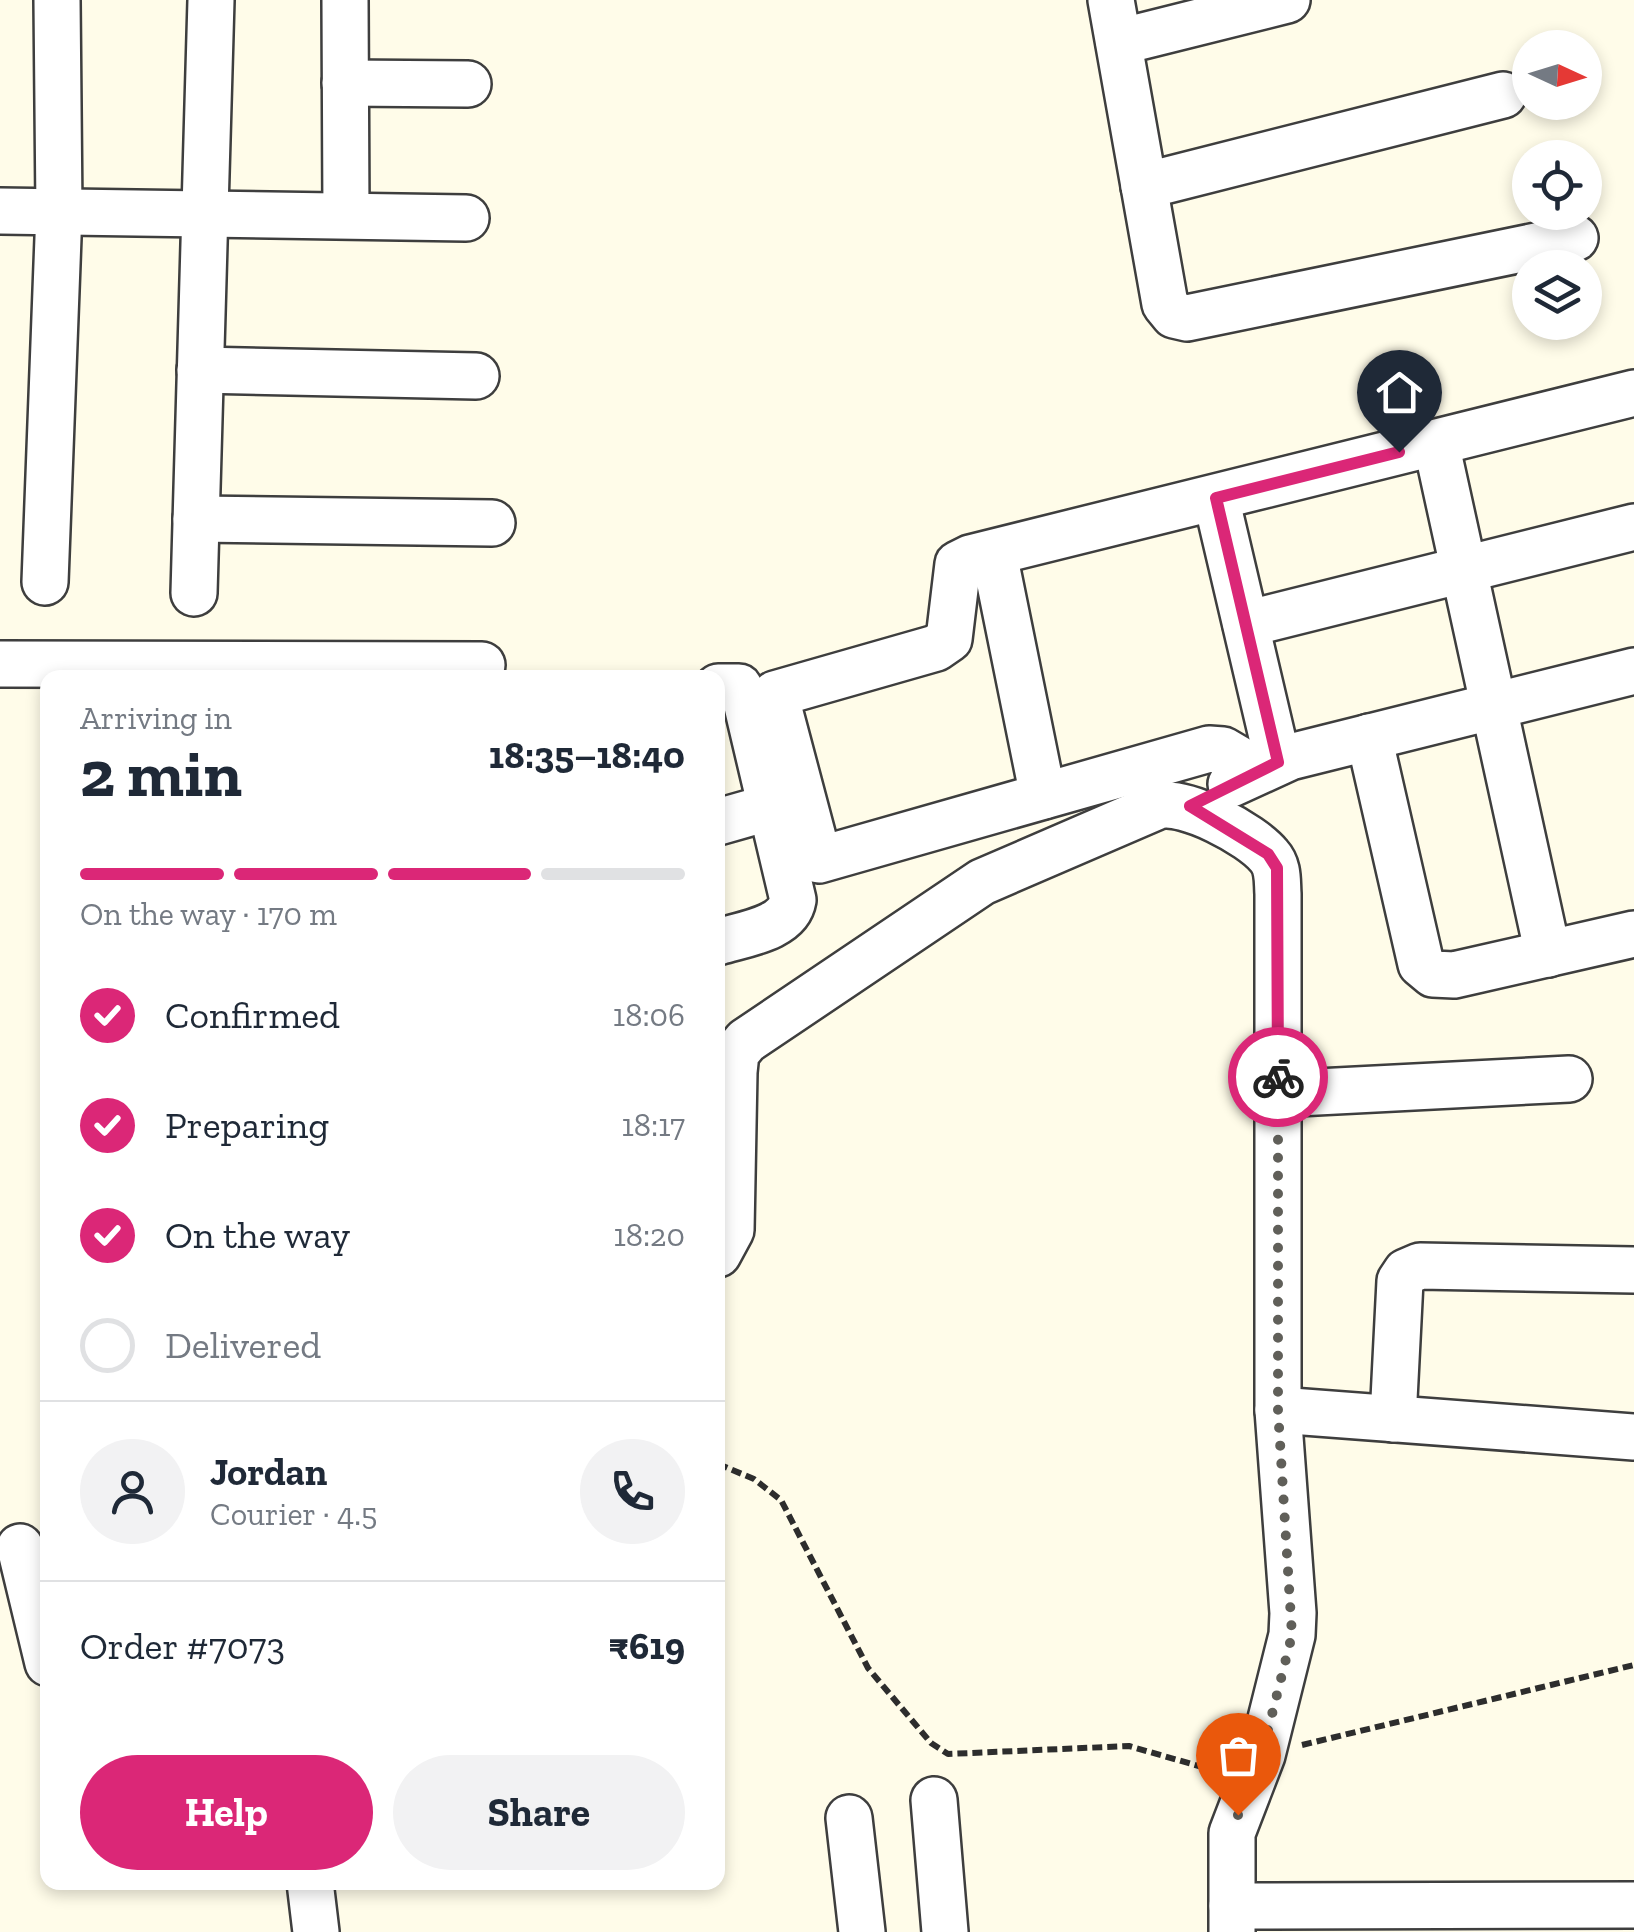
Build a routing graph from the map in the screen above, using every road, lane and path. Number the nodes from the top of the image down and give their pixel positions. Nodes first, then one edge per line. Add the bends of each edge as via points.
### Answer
1 (56, 0) edge
2 (211, 0) edge
3 (346, 0) edge
4 (1287, 0) edge
5 (1115, 21) edge
6 (345, 83) junction
7 (468, 84) dead end
8 (1503, 96) dead end
9 (1144, 186) junction
10 (60, 210) junction
11 (0, 211) edge
12 (204, 212) junction
13 (346, 216) junction
14 (466, 218) dead end
15 (1575, 238) dead end
16 (200, 370) junction
17 (476, 376) dead end
18 (1634, 393) edge
19 (1436, 443) junction
20 (1216, 498) junction
21 (196, 519) junction
22 (492, 524) dead end
23 (1634, 527) edge
24 (994, 554) junction
25 (1463, 572) junction
26 (45, 582) dead end
27 (194, 593) dead end
28 (1246, 624) junction
29 (0, 664) edge
30 (482, 664) dead end
31 (117, 670) edge
32 (407, 670) edge
33 (1634, 671) edge
34 (725, 687) edge
35 (1492, 706) junction
36 (1369, 737) junction
37 (1267, 766) junction
38 (1043, 796) junction
39 (1190, 806) junction
40 (771, 807) junction
41 (725, 820) edge
42 (725, 940) edge
43 (1633, 940) edge
44 (1548, 954) junction
45 (1569, 1078) dead end
46 (1278, 1094) junction
47 (725, 1241) edge
48 (1634, 1270) edge
49 (1278, 1410) junction
50 (1393, 1419) junction
51 (1634, 1437) edge
52 (725, 1467) edge
53 (30, 1545) edge
54 (40, 1611) edge
55 (1634, 1665) edge
56 (1255, 1768) junction
57 (934, 1800) dead end
58 (848, 1818) dead end
59 (311, 1890) edge
60 (1607, 1914) edge
61 (1232, 1919) edge
62 (1281, 1919) edge
63 (1461, 1919) edge
64 (316, 1932) edge
65 (862, 1932) edge
66 (945, 1932) edge

1 - 10 street
2 - 12 street
3 - 6 street
4 - 5 street
5 - 9 street
6 - 7 street
6 - 13 street
8 - 9 street
9 - 15 street via 1165,304 1187,318
10 - 11 street
10 - 12 street
10 - 26 street
12 - 13 street
12 - 16 street
13 - 14 street
16 - 17 street
16 - 21 street
18 - 19 street
19 - 20 street
19 - 25 street
20 - 24 street
20 - 28 street
21 - 22 street
21 - 27 street
23 - 25 street
24 - 38 street
24 - 38 street via 958,564 949,639 936,648 775,694 819,860
25 - 28 street
25 - 35 street
28 - 37 street
29 - 31 street
30 - 32 street
33 - 35 street
34 - 40 street via 738,687 745,698
35 - 36 street
35 - 44 street
36 - 37 street
36 - 44 street via 1421,964 1433,974 1454,975
37 - 38 street via 1209,749
37 - 39 street
39 - 46 street via 1268,854 1277,868
39 - 47 street via 1158,806 982,882 746,1041 736,1052 731,1230
40 - 41 street
40 - 42 street via 791,911 781,921
43 - 44 street
45 - 46 street
46 - 49 street
48 - 50 street via 1420,1266 1406,1272 1400,1281
49 - 50 street
49 - 56 street via 1292,1635
50 - 51 street
52 - 56 path via 781,1500 868,1668 948,1754 1129,1746
53 - 54 street
55 - 56 path
56 - 61 street via 1232,1833
57 - 66 street
58 - 65 street
59 - 64 street
60 - 63 street
61 - 62 street
62 - 63 street

